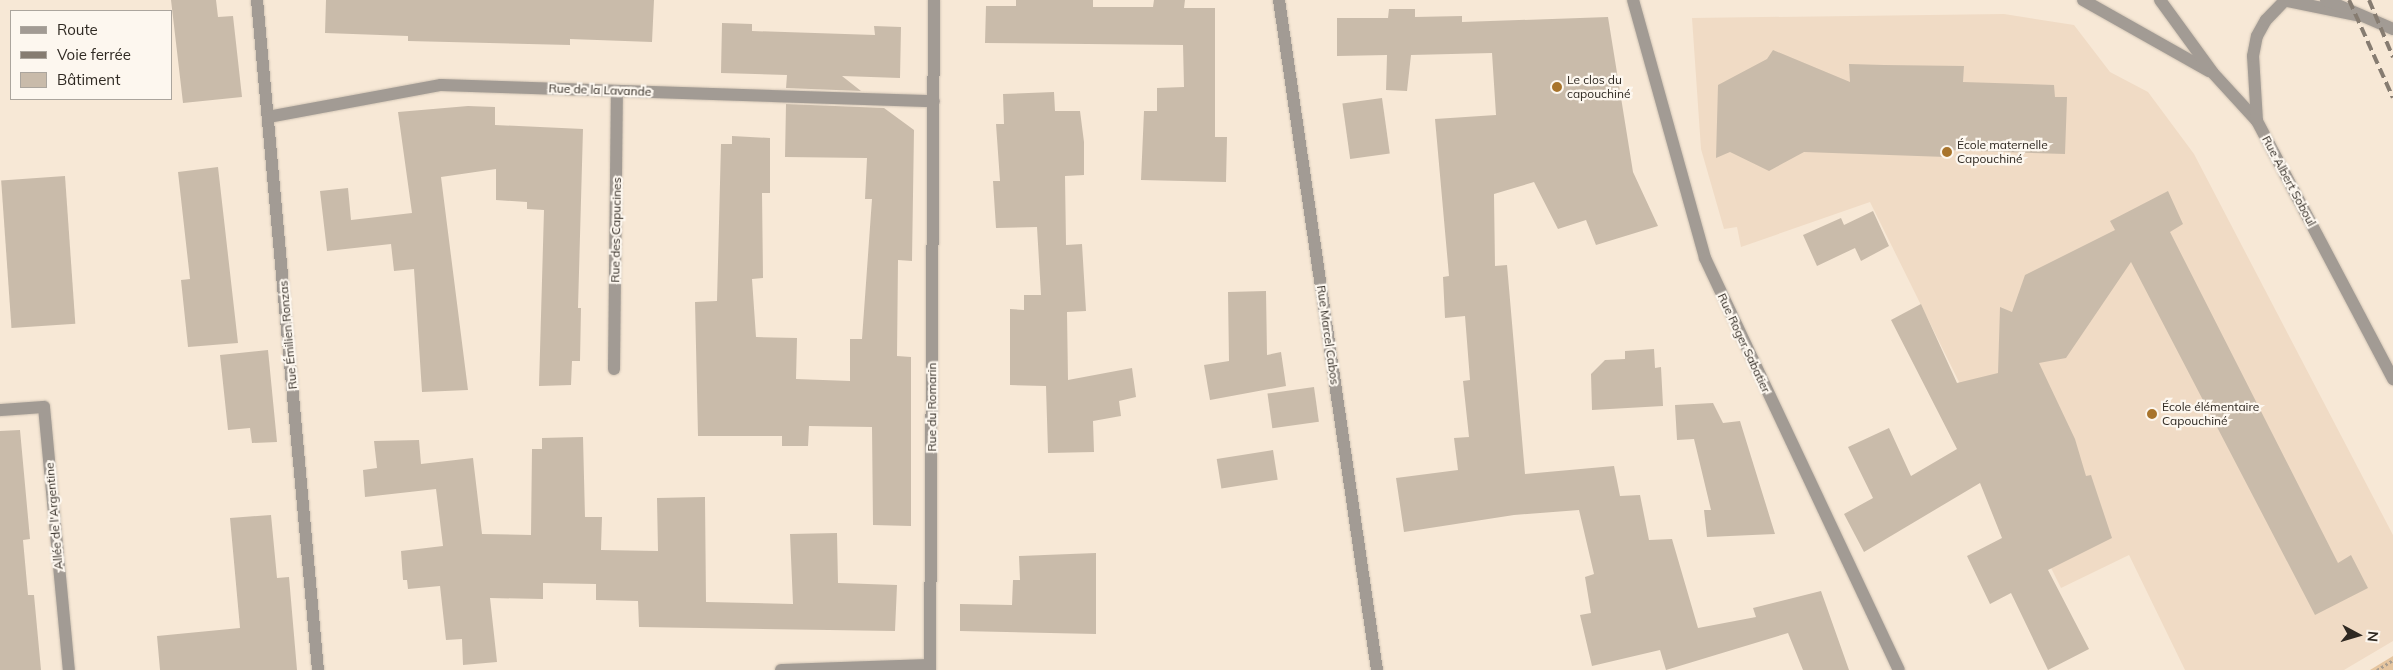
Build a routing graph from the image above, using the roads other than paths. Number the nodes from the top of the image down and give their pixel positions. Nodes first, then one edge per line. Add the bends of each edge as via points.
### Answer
1 (257, 0) edge
2 (934, 0) edge
3 (1278, 0) edge
4 (1633, 0) edge
5 (2083, 0) edge
6 (2160, 0) edge
7 (2284, 0) edge
8 (2326, 0) edge
9 (2356, 15) junction
10 (2393, 29) edge
11 (2213, 73) junction
12 (617, 91) junction
13 (934, 101) junction
14 (268, 117) junction
15 (2257, 121) junction
16 (614, 369) dead end
17 (2393, 379) edge
18 (0, 410) edge
19 (930, 668) edge
20 (69, 670) edge
21 (318, 670) edge
22 (781, 670) edge
23 (1377, 670) edge
24 (1899, 670) edge

1 - 14 street, Rue Émilien Ronzas
2 - 13 street, Rue du Romarin
3 - 23 street, Rue Marcel Cabos
4 - 24 street, Rue Roger Sabatier via 1705,258
5 - 11 street
6 - 11 street, Rue Albert Soboul
7 - 9 street
7 - 15 street via 2257,36 2253,56
8 - 9 street
9 - 10 street
11 - 15 street, Rue Albert Soboul
12 - 13 street, Rue de la Lavande
12 - 14 street, Rue de la Lavande via 441,84
12 - 16 street, Rue des Capucines
13 - 19 street, Rue du Romarin
14 - 21 street, Rue Émilien Ronzas
15 - 17 street, Rue Albert Soboul
18 - 20 street, Allée de l'Argentine via 44,407
19 - 22 street, Rue du Romarin

